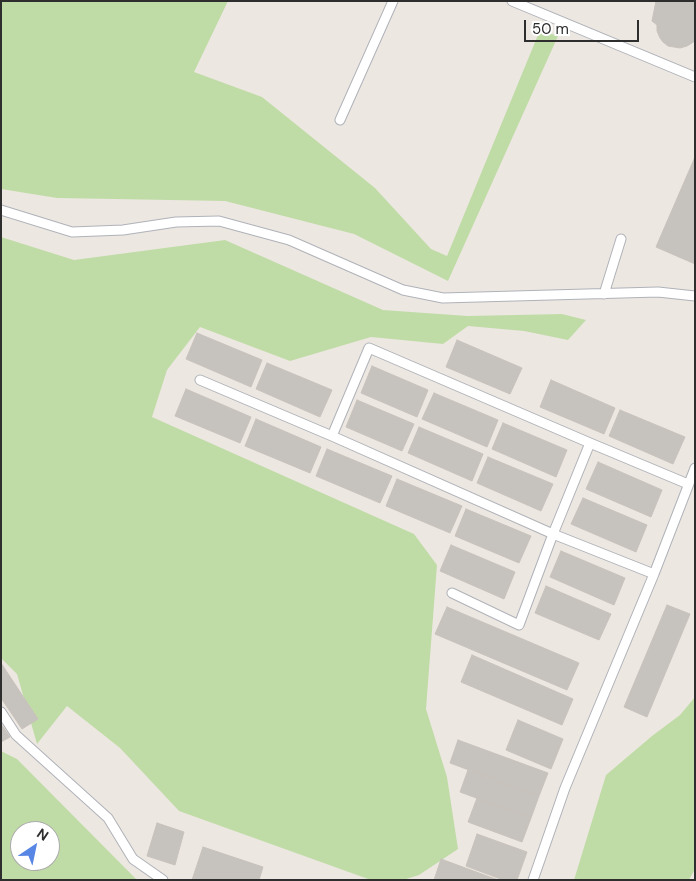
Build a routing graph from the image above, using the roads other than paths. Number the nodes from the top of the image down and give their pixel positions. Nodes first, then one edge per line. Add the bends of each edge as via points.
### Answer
1 (393, 1) edge
2 (512, 1) edge
3 (695, 77) edge
4 (340, 120) dead end
5 (1, 210) edge
6 (621, 239) dead end
7 (604, 294) junction
8 (695, 296) edge
9 (200, 380) dead end
10 (332, 436) junction
11 (590, 443) junction
12 (695, 468) edge
13 (688, 484) junction
14 (553, 534) junction
15 (654, 574) junction
16 (452, 593) dead end
17 (1, 712) edge
18 (163, 880) edge
19 (533, 880) edge

1 - 4 lane
2 - 3 lane
5 - 7 lane via 72,232 219,221 289,240 403,290 443,298
6 - 7 lane
7 - 8 lane via 658,292
9 - 10 lane
10 - 11 lane via 370,348
10 - 14 lane
11 - 13 lane
11 - 14 lane
12 - 13 lane
13 - 15 lane
14 - 15 lane
14 - 16 lane via 519,625
15 - 19 lane via 565,788
17 - 18 lane via 16,735 108,818 133,859

